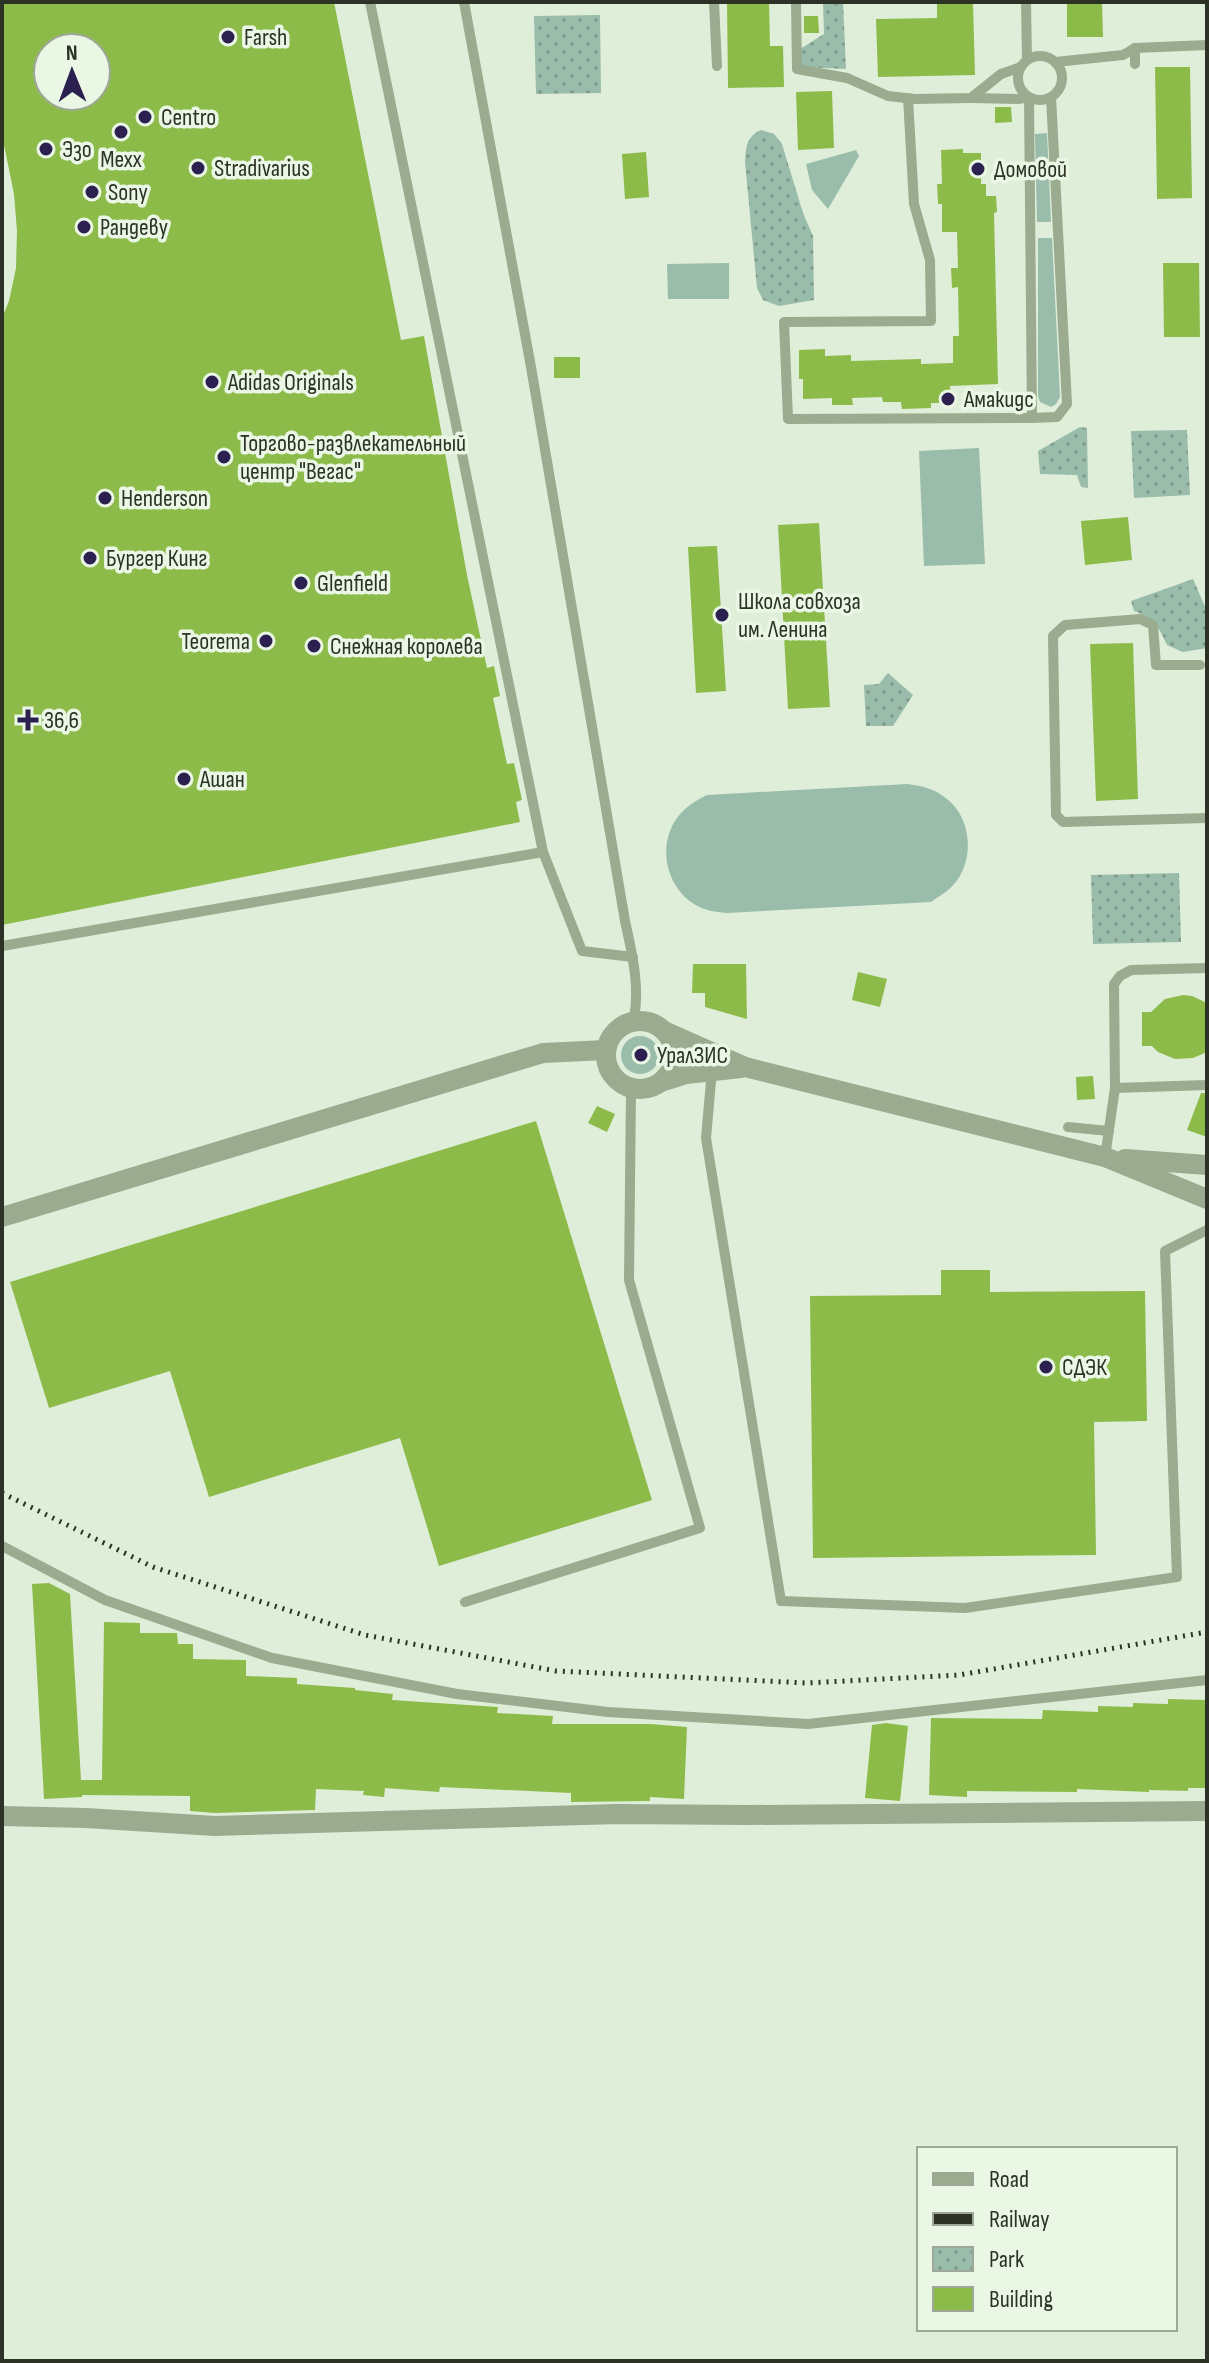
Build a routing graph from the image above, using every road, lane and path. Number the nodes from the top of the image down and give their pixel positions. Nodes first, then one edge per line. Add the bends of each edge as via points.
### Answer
1 (370, 2) edge
2 (714, 2) edge
3 (796, 2) edge
4 (1026, 2) edge
5 (466, 4) edge
6 (1207, 45) edge
7 (1135, 48) junction
8 (1055, 62) junction
9 (1024, 64) junction
10 (1135, 64) dead end
11 (717, 66) dead end
12 (1029, 97) junction
13 (1051, 97) junction
14 (908, 98) junction
15 (971, 98) junction
16 (1032, 418) junction
17 (1200, 665) dead end
18 (1207, 818) edge
19 (543, 852) junction
20 (2, 946) edge
21 (633, 957) junction
22 (1207, 968) edge
23 (633, 1022) junction
24 (666, 1032) junction
25 (606, 1050) junction
26 (745, 1067) junction
27 (712, 1070) junction
28 (661, 1082) junction
29 (1207, 1085) edge
30 (631, 1088) junction
31 (1115, 1088) junction
32 (1068, 1127) dead end
33 (1109, 1131) junction
34 (1105, 1157) junction
35 (1207, 1165) edge
36 (1207, 1199) edge
37 (2, 1217) edge
38 (1207, 1230) edge
39 (2, 1546) edge
40 (465, 1602) dead end
41 (1207, 1680) edge
42 (1207, 1811) edge
43 (2, 1816) edge

1 - 19 lane
2 - 11 lane
3 - 14 lane via 797,69
4 - 9 lane
5 - 21 lane
6 - 7 lane
7 - 8 lane via 1123,55
7 - 10 lane
8 - 9 lane via 1038,56
8 - 13 lane via 1062,80
9 - 12 lane via 1018,80
9 - 15 lane via 1001,74
12 - 13 lane
12 - 15 lane
12 - 16 lane
13 - 16 lane via 1067,404 1057,417
14 - 15 lane
14 - 16 lane via 914,204 930,260 931,321 784,322 788,419
17 - 18 lane via 1156,665 1153,625 1140,619 1065,625 1053,636 1056,815 1063,822
19 - 20 lane
19 - 21 lane via 582,951
21 - 23 lane
22 - 31 lane via 1131,970 1120,976 1113,992
23 - 24 street via 647,1022
23 - 25 street via 615,1032
24 - 26 street
24 - 28 street via 673,1061
25 - 30 street via 609,1069
25 - 37 street via 543,1053
26 - 27 street
26 - 34 street
27 - 28 street
27 - 38 lane via 706,1138 781,1601 965,1608 1177,1577 1165,1251
28 - 30 street
29 - 31 lane
30 - 40 lane via 629,1280 700,1528
31 - 33 lane
32 - 33 lane
33 - 34 lane
34 - 35 street
34 - 36 street
39 - 41 lane via 105,1600 272,1658 457,1694 608,1712 808,1724
42 - 43 street via 617,1814 215,1826

